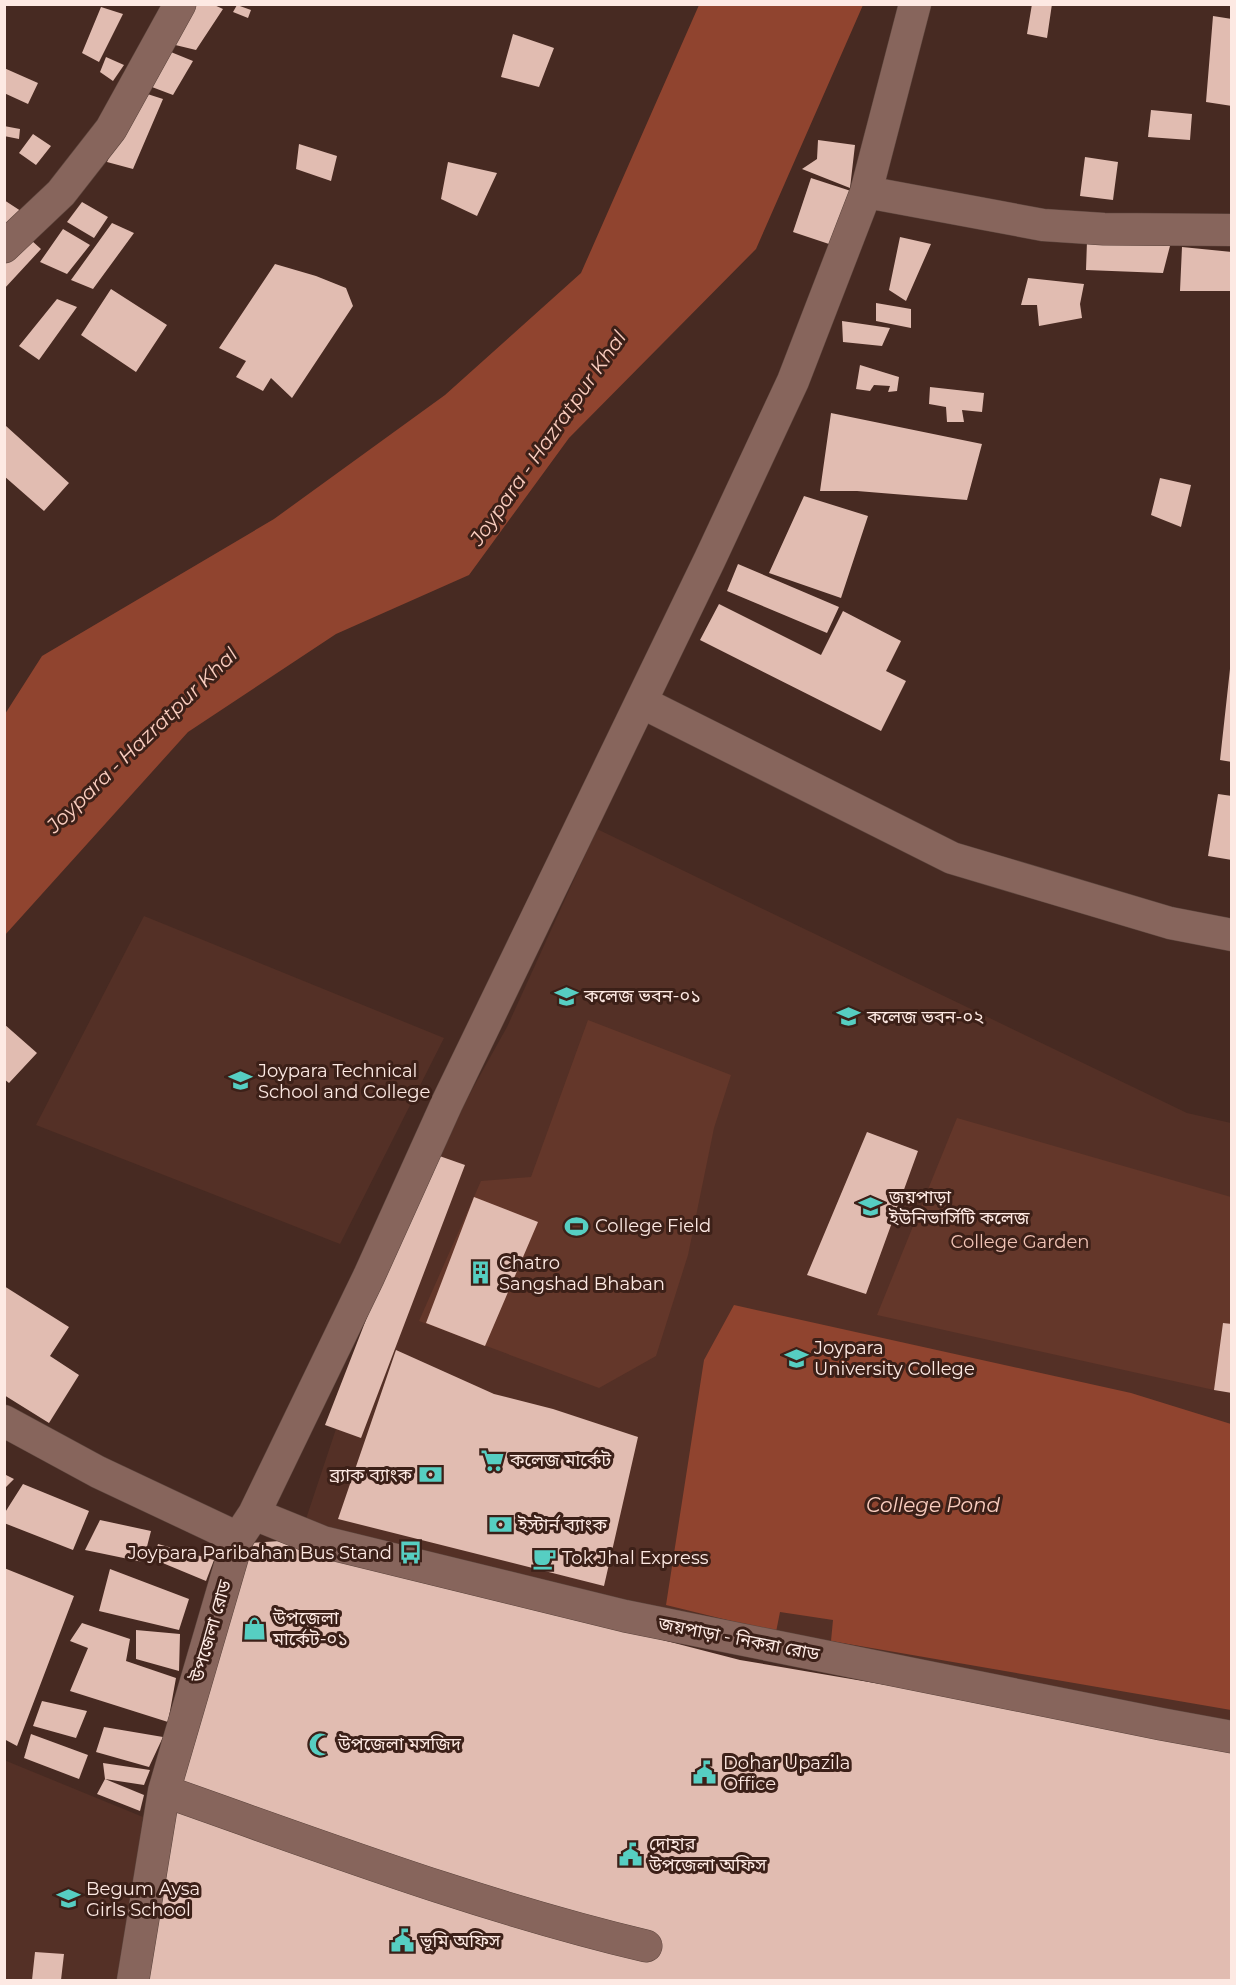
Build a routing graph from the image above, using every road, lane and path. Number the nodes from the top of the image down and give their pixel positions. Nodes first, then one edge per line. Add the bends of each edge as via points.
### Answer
1 (180, 4) edge
2 (915, 4) edge
3 (866, 192) junction
4 (1232, 231) edge
5 (4, 247) edge
6 (641, 702) junction
7 (1232, 935) edge
8 (4, 1421) edge
9 (246, 1526) junction
10 (1232, 1737) edge
11 (164, 1791) junction
12 (646, 1946) dead end
13 (133, 1980) edge

1 - 5 street via 111,129 61,193
2 - 3 street, উপজেলা রোড
3 - 4 street via 1043,225
3 - 6 street, উপজেলা রোড via 794,381
6 - 7 street via 952,858 1170,923
6 - 9 street, উপজেলা রোড
8 - 9 street via 99,1472
9 - 10 street, জয়পাড়া - নিকরা রোড via 625,1616
9 - 11 street, উপজেলা রোড
11 - 12 street via 367,1863
11 - 13 street, উপজেলা রোড

